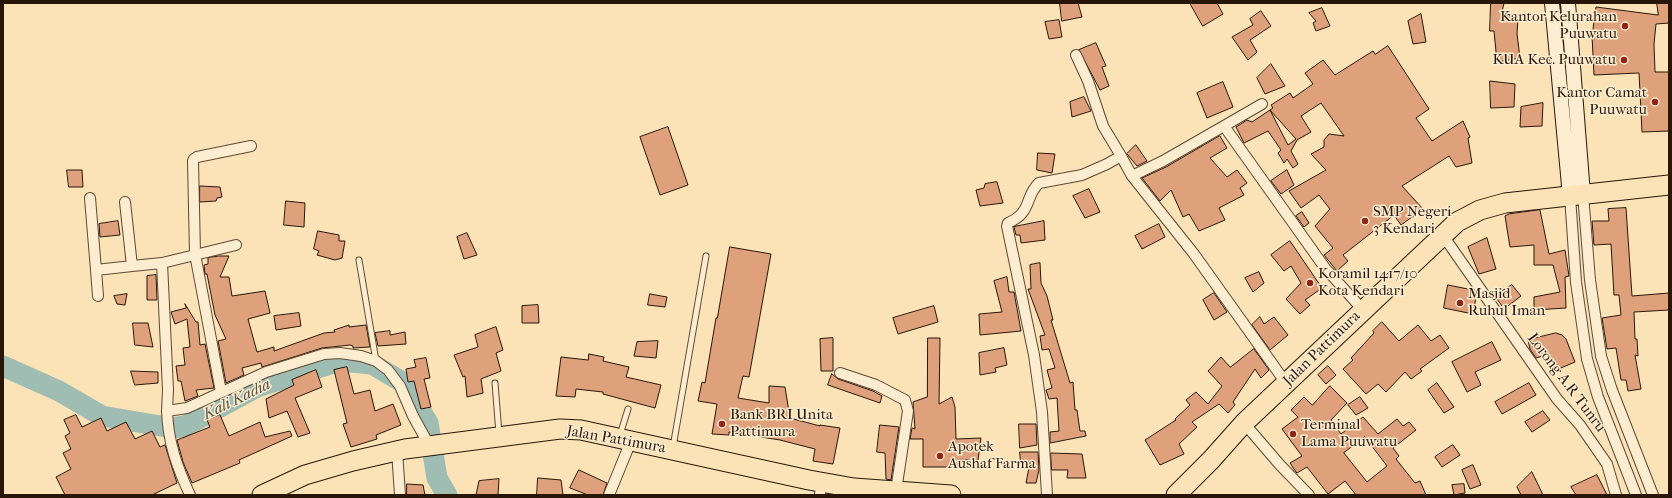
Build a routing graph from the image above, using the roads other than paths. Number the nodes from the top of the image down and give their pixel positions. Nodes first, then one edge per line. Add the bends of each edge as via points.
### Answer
1 (1552, 3) edge
2 (1568, 3) edge
3 (1076, 55) dead end
4 (1262, 104) dead end
5 (1224, 126) junction
6 (251, 146) dead end
7 (1121, 156) junction
8 (1132, 176) junction
9 (1669, 185) edge
10 (1576, 195) junction
11 (90, 198) dead end
12 (125, 202) dead end
13 (1442, 234) junction
14 (236, 245) dead end
15 (195, 254) junction
16 (706, 256) dead end
17 (359, 260) dead end
18 (162, 263) junction
19 (132, 266) junction
20 (96, 270) junction
21 (98, 296) dead end
22 (1363, 310) junction
23 (376, 361) junction
24 (840, 373) dead end
25 (495, 383) dead end
26 (1286, 383) junction
27 (221, 392) junction
28 (628, 410) dead end
29 (167, 414) junction
30 (1244, 423) junction
31 (499, 437) junction
32 (625, 439) junction
33 (420, 447) junction
34 (673, 450) junction
35 (820, 488) edge
36 (896, 490) junction
37 (190, 495) edge
38 (262, 495) edge
39 (400, 495) edge
40 (609, 495) edge
41 (951, 495) edge
42 (1047, 495) edge
43 (1176, 495) edge
44 (1309, 495) edge
45 (1616, 495) edge
46 (1636, 495) edge
47 (1653, 495) edge

1 - 10 main road
2 - 10 main road
3 - 7 street via 1103,126
4 - 5 street
5 - 8 street
5 - 22 street via 1321,262 1340,287
6 - 15 street via 194,158 192,169
7 - 8 street
7 - 42 street via 1082,175 1039,183 1022,215 1007,224 1007,235 1034,355 1042,412
8 - 26 street via 1194,254
9 - 10 highway, Jalan Pattimura
10 - 13 highway, Jalan Pattimura via 1505,203 1480,210 1457,222
10 - 46 street via 1576,282 1587,359 1598,397
10 - 47 street via 1601,356
11 - 20 street
12 - 19 street
13 - 22 highway, Jalan Pattimura
13 - 45 street, Lorong A.R Tunru via 1556,399 1580,425 1607,464
14 - 15 street
15 - 18 street
15 - 27 street
16 - 34 lane
17 - 23 lane
18 - 19 street
18 - 29 street
19 - 20 street
20 - 21 street
22 - 26 highway, Jalan Pattimura
23 - 27 street via 340,353 324,354 266,372
23 - 33 street via 388,370 400,386 412,416
24 - 36 street via 876,385 906,400 908,411
25 - 31 lane
26 - 30 highway, Jalan Pattimura
27 - 29 street
28 - 32 lane
29 - 37 street via 168,431 176,464
30 - 43 highway, Jalan Pattimura
30 - 44 street
31 - 32 highway, Jalan Pattimura via 560,429 581,430
31 - 33 highway, Jalan Pattimura
32 - 34 highway, Jalan Pattimura
32 - 40 street
33 - 38 highway, Jalan Pattimura via 353,461 305,475
33 - 39 street
34 - 35 highway, Jalan Pattimura
35 - 36 highway, Jalan Pattimura
36 - 41 highway, Jalan Pattimura

